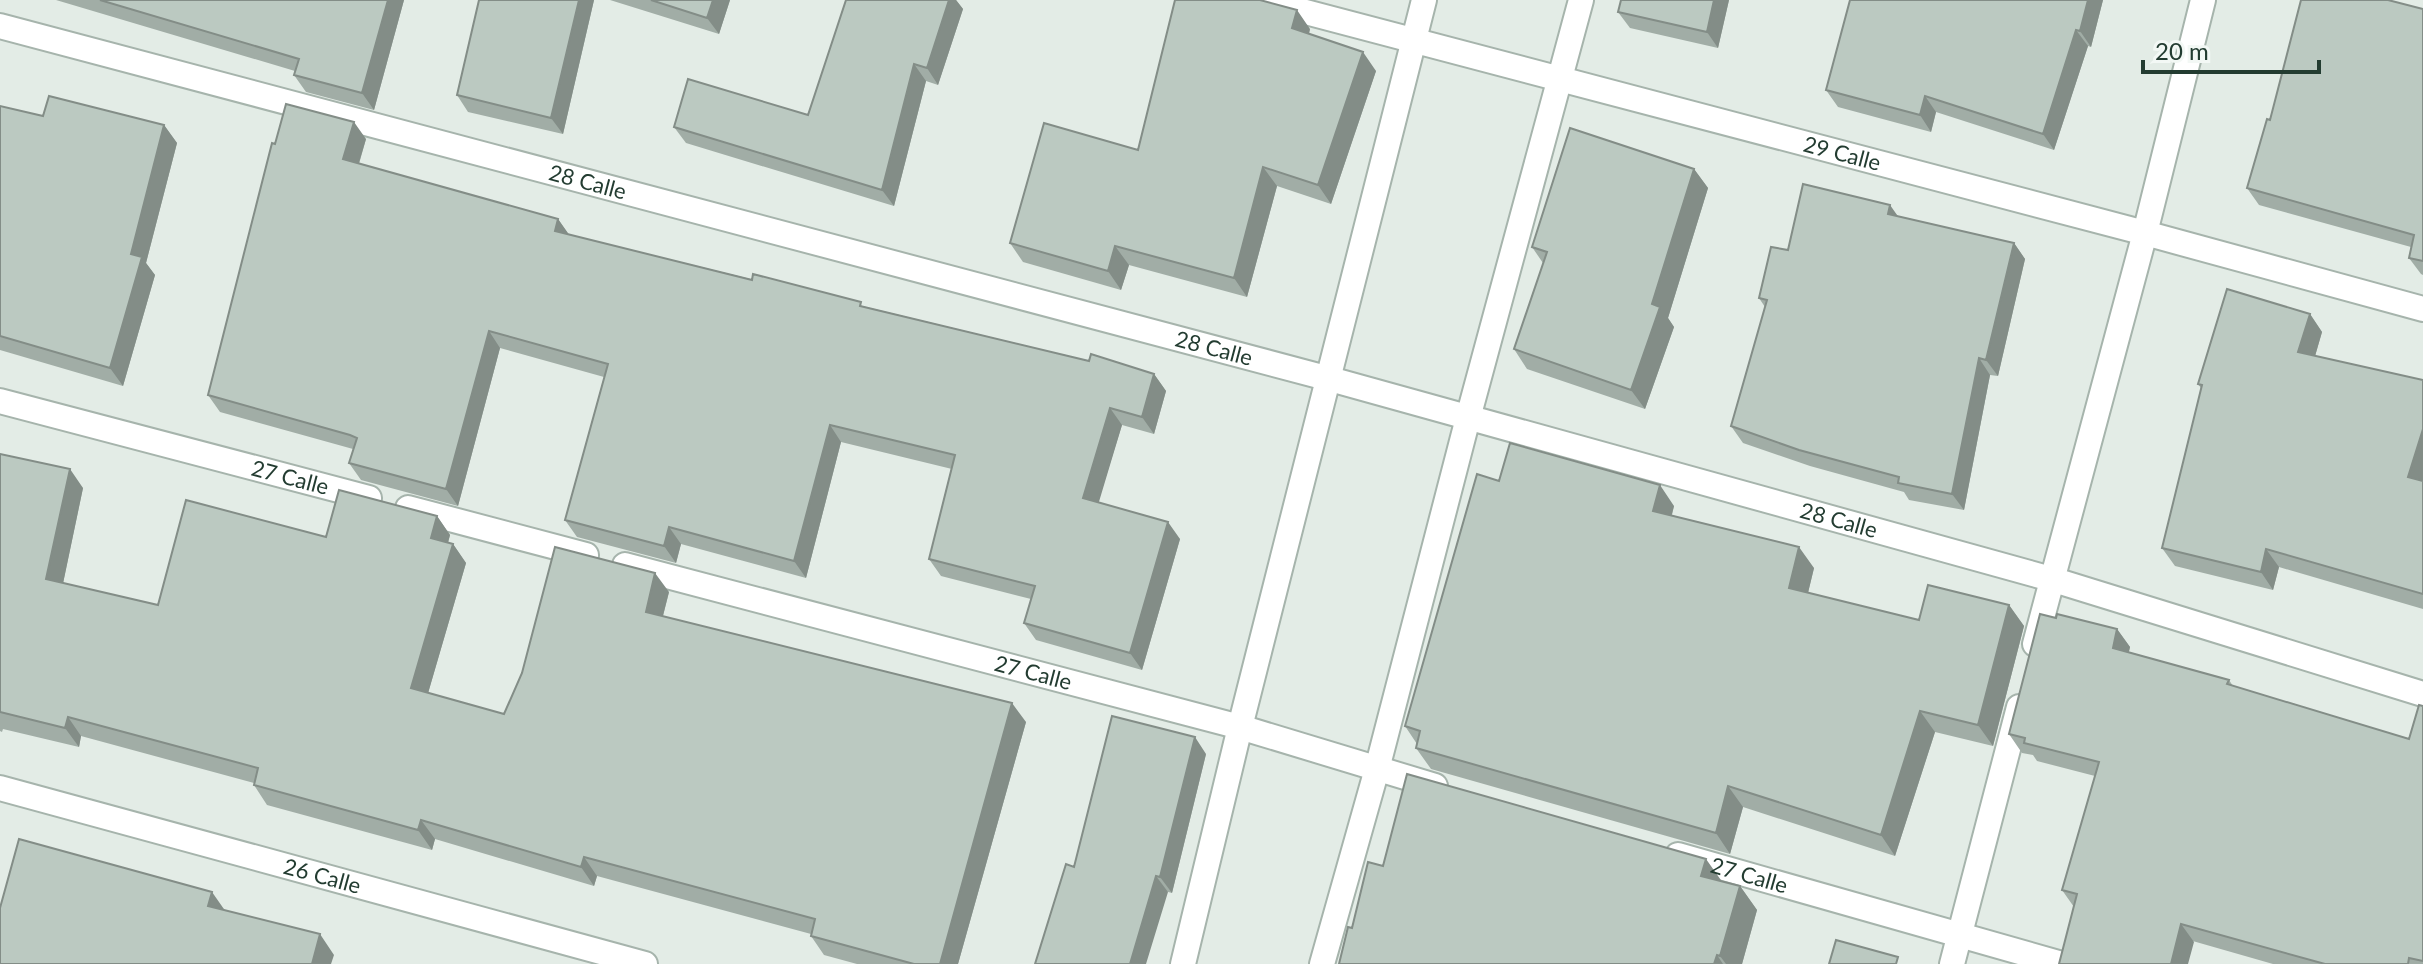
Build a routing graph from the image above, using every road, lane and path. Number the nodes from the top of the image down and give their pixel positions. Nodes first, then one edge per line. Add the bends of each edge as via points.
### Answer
1 (1260, 0) edge
2 (1424, 0) edge
3 (1581, 0) edge
4 (2203, 0) edge
5 (0, 26) edge
6 (1414, 40) junction
7 (1560, 78) junction
8 (2145, 233) junction
9 (2423, 309) edge
10 (1330, 379) junction
11 (0, 401) edge
12 (1468, 418) junction
13 (2051, 579) junction
14 (2423, 694) edge
15 (1240, 727) junction
16 (1377, 769) junction
17 (0, 788) edge
18 (1453, 791) edge
19 (1653, 848) edge
20 (1960, 935) junction
21 (645, 964) edge
22 (1183, 964) edge
23 (1322, 964) edge
24 (1952, 964) edge
25 (2062, 964) edge

1 - 6 street, 29 Calle
2 - 6 street
3 - 7 street
4 - 8 street
5 - 10 street, 28 Calle
6 - 7 street, 29 Calle
6 - 10 street
7 - 8 street, 29 Calle
7 - 12 street
8 - 9 street, 29 Calle
8 - 13 street
10 - 12 street, 28 Calle
10 - 15 street
11 - 15 street, 27 Calle
12 - 13 street, 28 Calle
12 - 16 street
13 - 14 street, 28 Calle
13 - 20 street
15 - 16 street, 27 Calle
15 - 22 street
16 - 18 street, 27 Calle
16 - 23 street
17 - 21 street, 26 Calle
19 - 20 street, 27 Calle
20 - 24 street
20 - 25 street, 27 Calle

